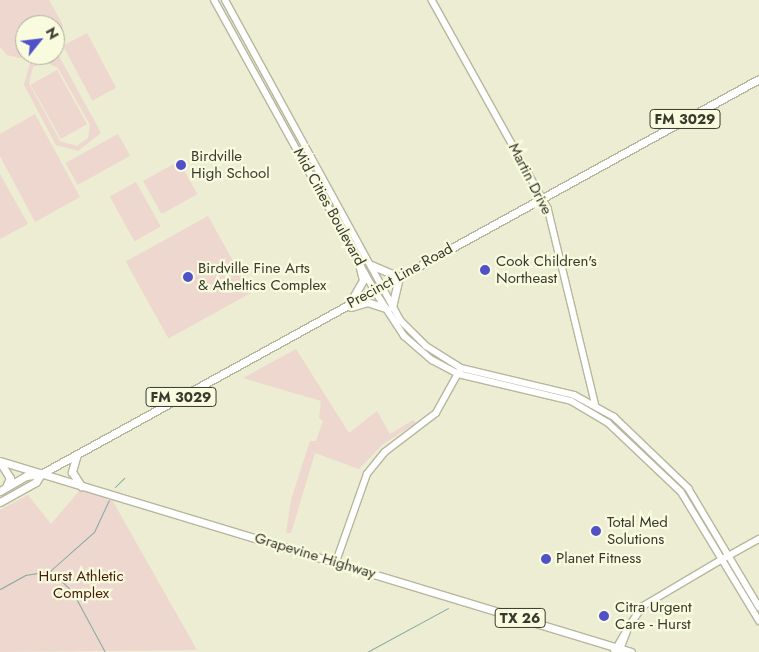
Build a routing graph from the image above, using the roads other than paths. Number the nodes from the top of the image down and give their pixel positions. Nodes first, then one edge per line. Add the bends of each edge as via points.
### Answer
1 (225, 0) edge
2 (432, 0) edge
3 (216, 1) edge
4 (759, 79) edge
5 (270, 80) junction
6 (265, 92) junction
7 (329, 188) junction
8 (320, 192) junction
9 (542, 198) junction
10 (358, 260) junction
11 (371, 265) junction
12 (399, 277) junction
13 (378, 289) junction
14 (349, 305) junction
15 (388, 308) junction
16 (341, 309) junction
17 (400, 330) junction
18 (416, 338) junction
19 (459, 371) junction
20 (566, 400) junction
21 (595, 403) junction
22 (77, 454) junction
23 (0, 462) edge
24 (41, 474) junction
25 (81, 486) junction
26 (688, 488) junction
27 (3, 489) edge
28 (681, 492) junction
29 (0, 502) edge
30 (759, 539) edge
31 (730, 555) junction
32 (723, 559) junction
33 (336, 562) junction
34 (758, 605) edge
35 (750, 608) junction
36 (759, 622) edge
37 (617, 650) edge
38 (630, 652) edge

1 - 5 main road, Mid Cities Boulevard
2 - 9 street, Martin Drive
3 - 6 main road, Mid Cities Boulevard
4 - 9 main road, Precinct Line Road / FM 3029
5 - 6 main road
5 - 7 main road, Mid Cities Boulevard
6 - 8 main road, Mid Cities Boulevard
7 - 8 main road
7 - 11 main road, Mid Cities Boulevard
8 - 10 main road, Mid Cities Boulevard
9 - 12 main road, Precinct Line Road / FM 3029
9 - 21 street, Martin Drive
10 - 13 main road, Mid Cities Boulevard
10 - 14 main road via 362,286
11 - 12 main road
11 - 13 main road, Mid Cities Boulevard
12 - 13 main road, Precinct Line Road / FM 3029
12 - 15 main road
13 - 14 main road, Precinct Line Road / FM 3029
13 - 15 main road, Mid Cities Boulevard
14 - 16 main road, Precinct Line Road / FM 3029
15 - 16 main road via 367,302
15 - 17 main road, Mid Cities Boulevard
15 - 18 main road, Mid Cities Boulevard
16 - 22 main road, Precinct Line Road / FM 3029
17 - 18 main road
17 - 19 main road, Mid Cities Boulevard via 432,360
18 - 19 main road, Mid Cities Boulevard
19 - 20 main road, Mid Cities Boulevard
19 - 21 main road, Mid Cities Boulevard
19 - 33 street via 436,414 385,452 367,474
20 - 21 main road
20 - 28 main road, Mid Cities Boulevard via 608,423
21 - 26 main road, Mid Cities Boulevard
22 - 24 main road, Precinct Line Road / FM 3029
22 - 25 main road via 72,472
23 - 24 main road, Grapevine Highway / TX 26
23 - 27 main road via 10,478
24 - 25 main road, Grapevine Highway / TX 26
24 - 27 main road, Precinct Line Road / FM 3029
24 - 29 main road, Precinct Line Road / FM 3029 via 36,482
25 - 33 main road, Grapevine Highway / TX 26
26 - 28 main road
26 - 31 main road, Mid Cities Boulevard
28 - 32 main road, Mid Cities Boulevard
30 - 31 street
31 - 32 main road
31 - 34 main road, Mid Cities Boulevard
32 - 35 main road, Mid Cities Boulevard
32 - 37 main road via 643,606
33 - 37 main road, Grapevine Highway / TX 26
34 - 35 main road
35 - 36 main road, Mid Cities Boulevard
37 - 38 main road, Grapevine Highway / TX 26

